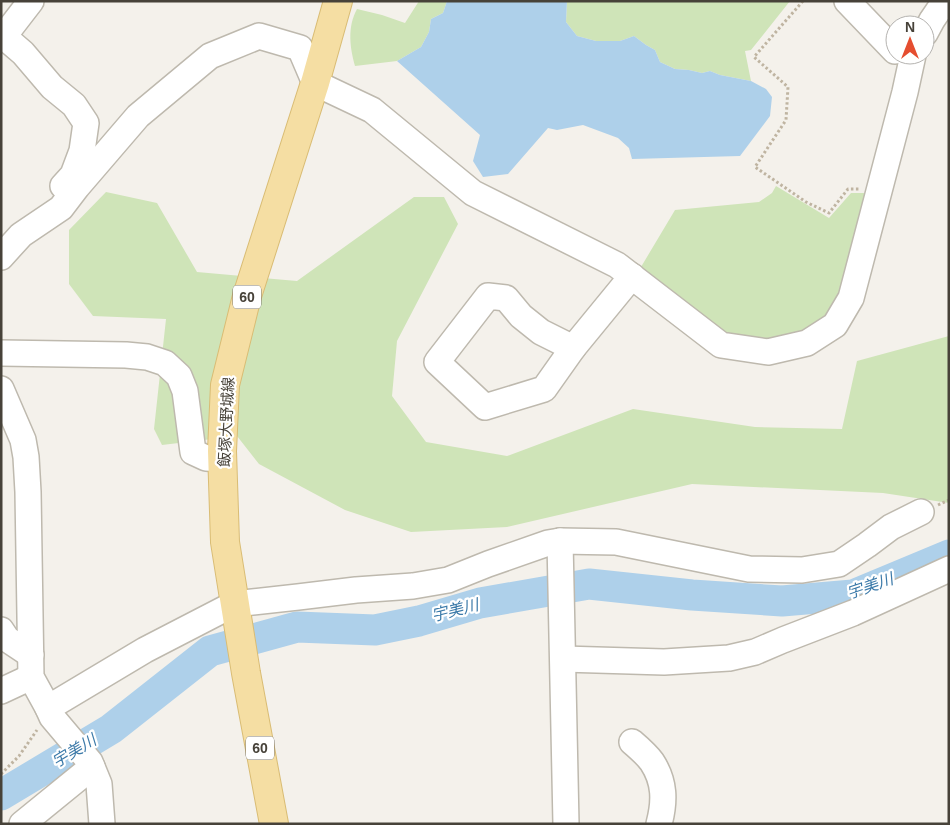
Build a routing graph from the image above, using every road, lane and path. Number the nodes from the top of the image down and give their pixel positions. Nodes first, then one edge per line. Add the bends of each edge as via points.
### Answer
1 (30, 1) edge
2 (338, 1) edge
3 (802, 1) edge
4 (945, 1) edge
5 (853, 3) edge
6 (935, 16) edge
7 (2, 35) edge
8 (885, 36) edge
9 (905, 65) edge
10 (315, 83) junction
11 (878, 192) junction
12 (61, 208) junction
13 (1, 257) edge
14 (632, 276) junction
15 (573, 348) junction
16 (1, 354) edge
17 (1, 389) edge
18 (1, 432) edge
19 (26, 457) junction
20 (222, 459) junction
21 (921, 512) dead end
22 (560, 541) junction
23 (949, 569) edge
24 (236, 610) junction
25 (1, 630) edge
26 (563, 659) junction
27 (31, 666) junction
28 (1, 691) edge
29 (50, 712) junction
30 (632, 742) dead end
31 (91, 765) junction
32 (1, 774) edge
33 (22, 824) edge
34 (102, 824) edge
35 (274, 824) edge
36 (566, 824) edge
37 (659, 824) edge

1 - 7 street
2 - 10 main road, 飯塚大野城線 / 60
3 - 11 path via 754,58 788,87 786,120 756,166 806,202 829,213 848,189
4 - 6 street
5 - 8 street
7 - 12 street via 74,105 86,123 82,151 73,175 52,197
9 - 11 street via 905,92
10 - 12 street via 300,48 259,36 210,56 138,116
10 - 14 street via 372,110 473,193 617,265
10 - 20 main road, 飯塚大野城線 / 60 via 245,304 225,385
11 - 14 street via 851,298 835,325 806,342 768,352 721,345
12 - 13 street via 21,235
14 - 15 street
15 - 15 street via 541,332 506,298 488,296 437,362 485,408 544,389
16 - 20 street via 126,354 147,356 165,363 180,376 185,391 193,452 206,458
17 - 19 street via 23,440
18 - 19 street via 14,461
19 - 27 street
20 - 24 main road, 飯塚大野城線 / 60 via 225,542
21 - 22 street via 891,526 839,564 802,570 749,569 616,542
22 - 24 street via 448,580 298,598
22 - 26 street
23 - 26 street via 854,613 755,652 729,658 664,662
24 - 29 street via 145,650
24 - 35 main road, 飯塚大野城線 / 60
25 - 27 street
26 - 36 street
27 - 28 street
27 - 29 street
29 - 31 street
29 - 32 path via 19,756
30 - 37 street via 652,762 664,791
31 - 33 street
31 - 34 street via 99,784

